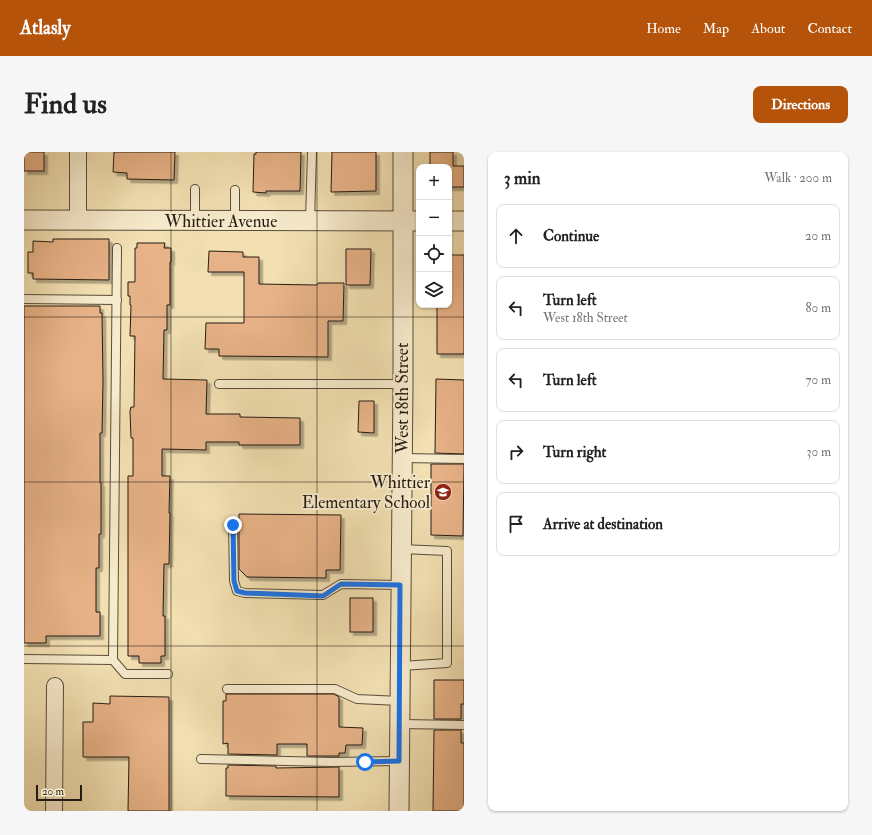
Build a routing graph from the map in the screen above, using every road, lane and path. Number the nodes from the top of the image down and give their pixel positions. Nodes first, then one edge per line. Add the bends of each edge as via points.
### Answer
1 (78, 152) edge
2 (312, 152) edge
3 (403, 152) edge
4 (195, 189) dead end
5 (236, 190) dead end
6 (24, 220) edge
7 (78, 220) junction
8 (195, 221) junction
9 (235, 221) junction
10 (310, 221) junction
11 (411, 221) edge
12 (452, 221) edge
13 (464, 221) edge
14 (117, 248) dead end
15 (24, 299) edge
16 (117, 300) junction
17 (219, 384) dead end
18 (403, 384) junction
19 (402, 458) junction
20 (464, 460) edge
21 (233, 525) dead end
22 (401, 549) junction
23 (400, 585) junction
24 (24, 659) edge
25 (113, 660) junction
26 (400, 666) junction
27 (168, 674) dead end
28 (55, 686) dead end
29 (227, 689) dead end
30 (400, 701) junction
31 (400, 724) junction
32 (464, 725) edge
33 (201, 759) dead end
34 (399, 761) junction
35 (54, 811) edge
36 (399, 811) edge

1 - 7 street
2 - 10 lane
3 - 11 street, West 18th Street
4 - 8 lane
5 - 9 lane
6 - 7 street, Whittier Avenue
7 - 8 street, Whittier Avenue
8 - 9 street, Whittier Avenue
9 - 10 street, Whittier Avenue
10 - 11 street, Whittier Avenue
11 - 18 street, West 18th Street
12 - 13 street
14 - 16 lane
15 - 16 lane
16 - 25 lane
17 - 18 lane
18 - 19 street, West 18th Street
19 - 20 lane
19 - 22 street, West 18th Street
21 - 23 lane via 234,581 237,591 323,596 341,584
22 - 23 street, West 18th Street
22 - 26 lane via 447,551 447,662
23 - 26 street, West 18th Street
24 - 25 lane
25 - 27 lane via 125,674
26 - 30 street, West 18th Street
28 - 35 street
29 - 30 lane via 335,689 357,699
30 - 31 street, West 18th Street
31 - 32 lane
31 - 34 street, West 18th Street
33 - 34 lane
34 - 36 street, West 18th Street

